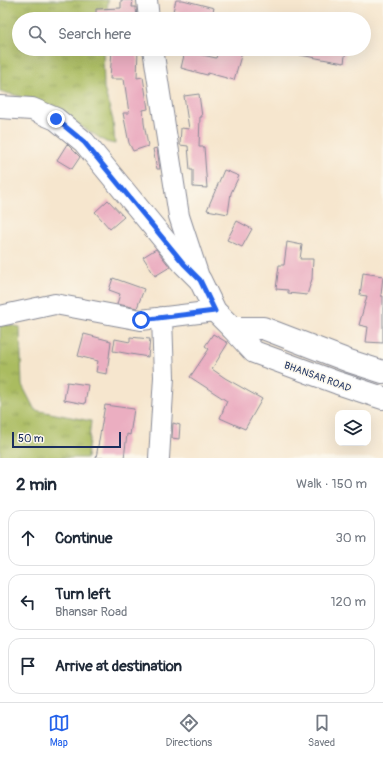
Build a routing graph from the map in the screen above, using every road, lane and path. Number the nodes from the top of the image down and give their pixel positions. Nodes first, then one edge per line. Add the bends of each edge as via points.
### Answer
1 (147, 0) edge
2 (148, 12) edge
3 (154, 56) edge
4 (0, 107) edge
5 (200, 280) junction
6 (215, 311) junction
7 (0, 316) edge
8 (162, 318) junction
9 (232, 328) junction
10 (383, 372) edge
11 (383, 398) edge
12 (159, 458) edge

1 - 2 street
3 - 5 street via 179,216
4 - 5 main road via 32,109 56,119 84,142
5 - 6 main road
6 - 8 street
6 - 9 main road
7 - 8 street via 55,304 141,320
8 - 12 street via 164,377
9 - 10 main road via 263,328
9 - 11 main road, BHANSAR ROAD via 254,352

